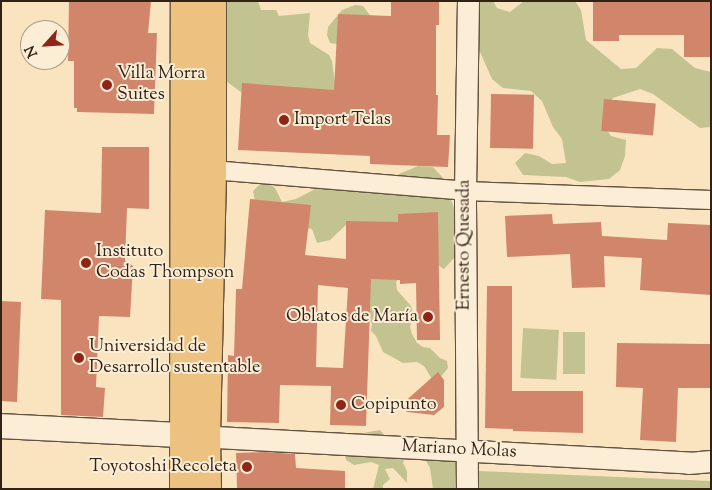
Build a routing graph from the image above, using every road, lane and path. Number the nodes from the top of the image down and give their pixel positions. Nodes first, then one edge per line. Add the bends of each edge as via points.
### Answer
1 (185, 1) edge
2 (212, 1) edge
3 (468, 1) edge
4 (212, 170) junction
5 (464, 191) junction
6 (711, 200) edge
7 (1, 426) edge
8 (195, 436) junction
9 (467, 450) junction
10 (711, 462) edge
11 (184, 489) edge
12 (207, 489) edge
13 (467, 489) edge

1 - 8 highway
2 - 4 highway
3 - 5 street, Ernesto Quesada
4 - 5 street
4 - 8 highway
5 - 6 street
5 - 9 street, Ernesto Quesada
7 - 8 main road
8 - 9 street, Mariano Molas
8 - 11 highway
8 - 12 highway
9 - 10 street, Mariano Molas
9 - 13 street, Ernesto Quesada

